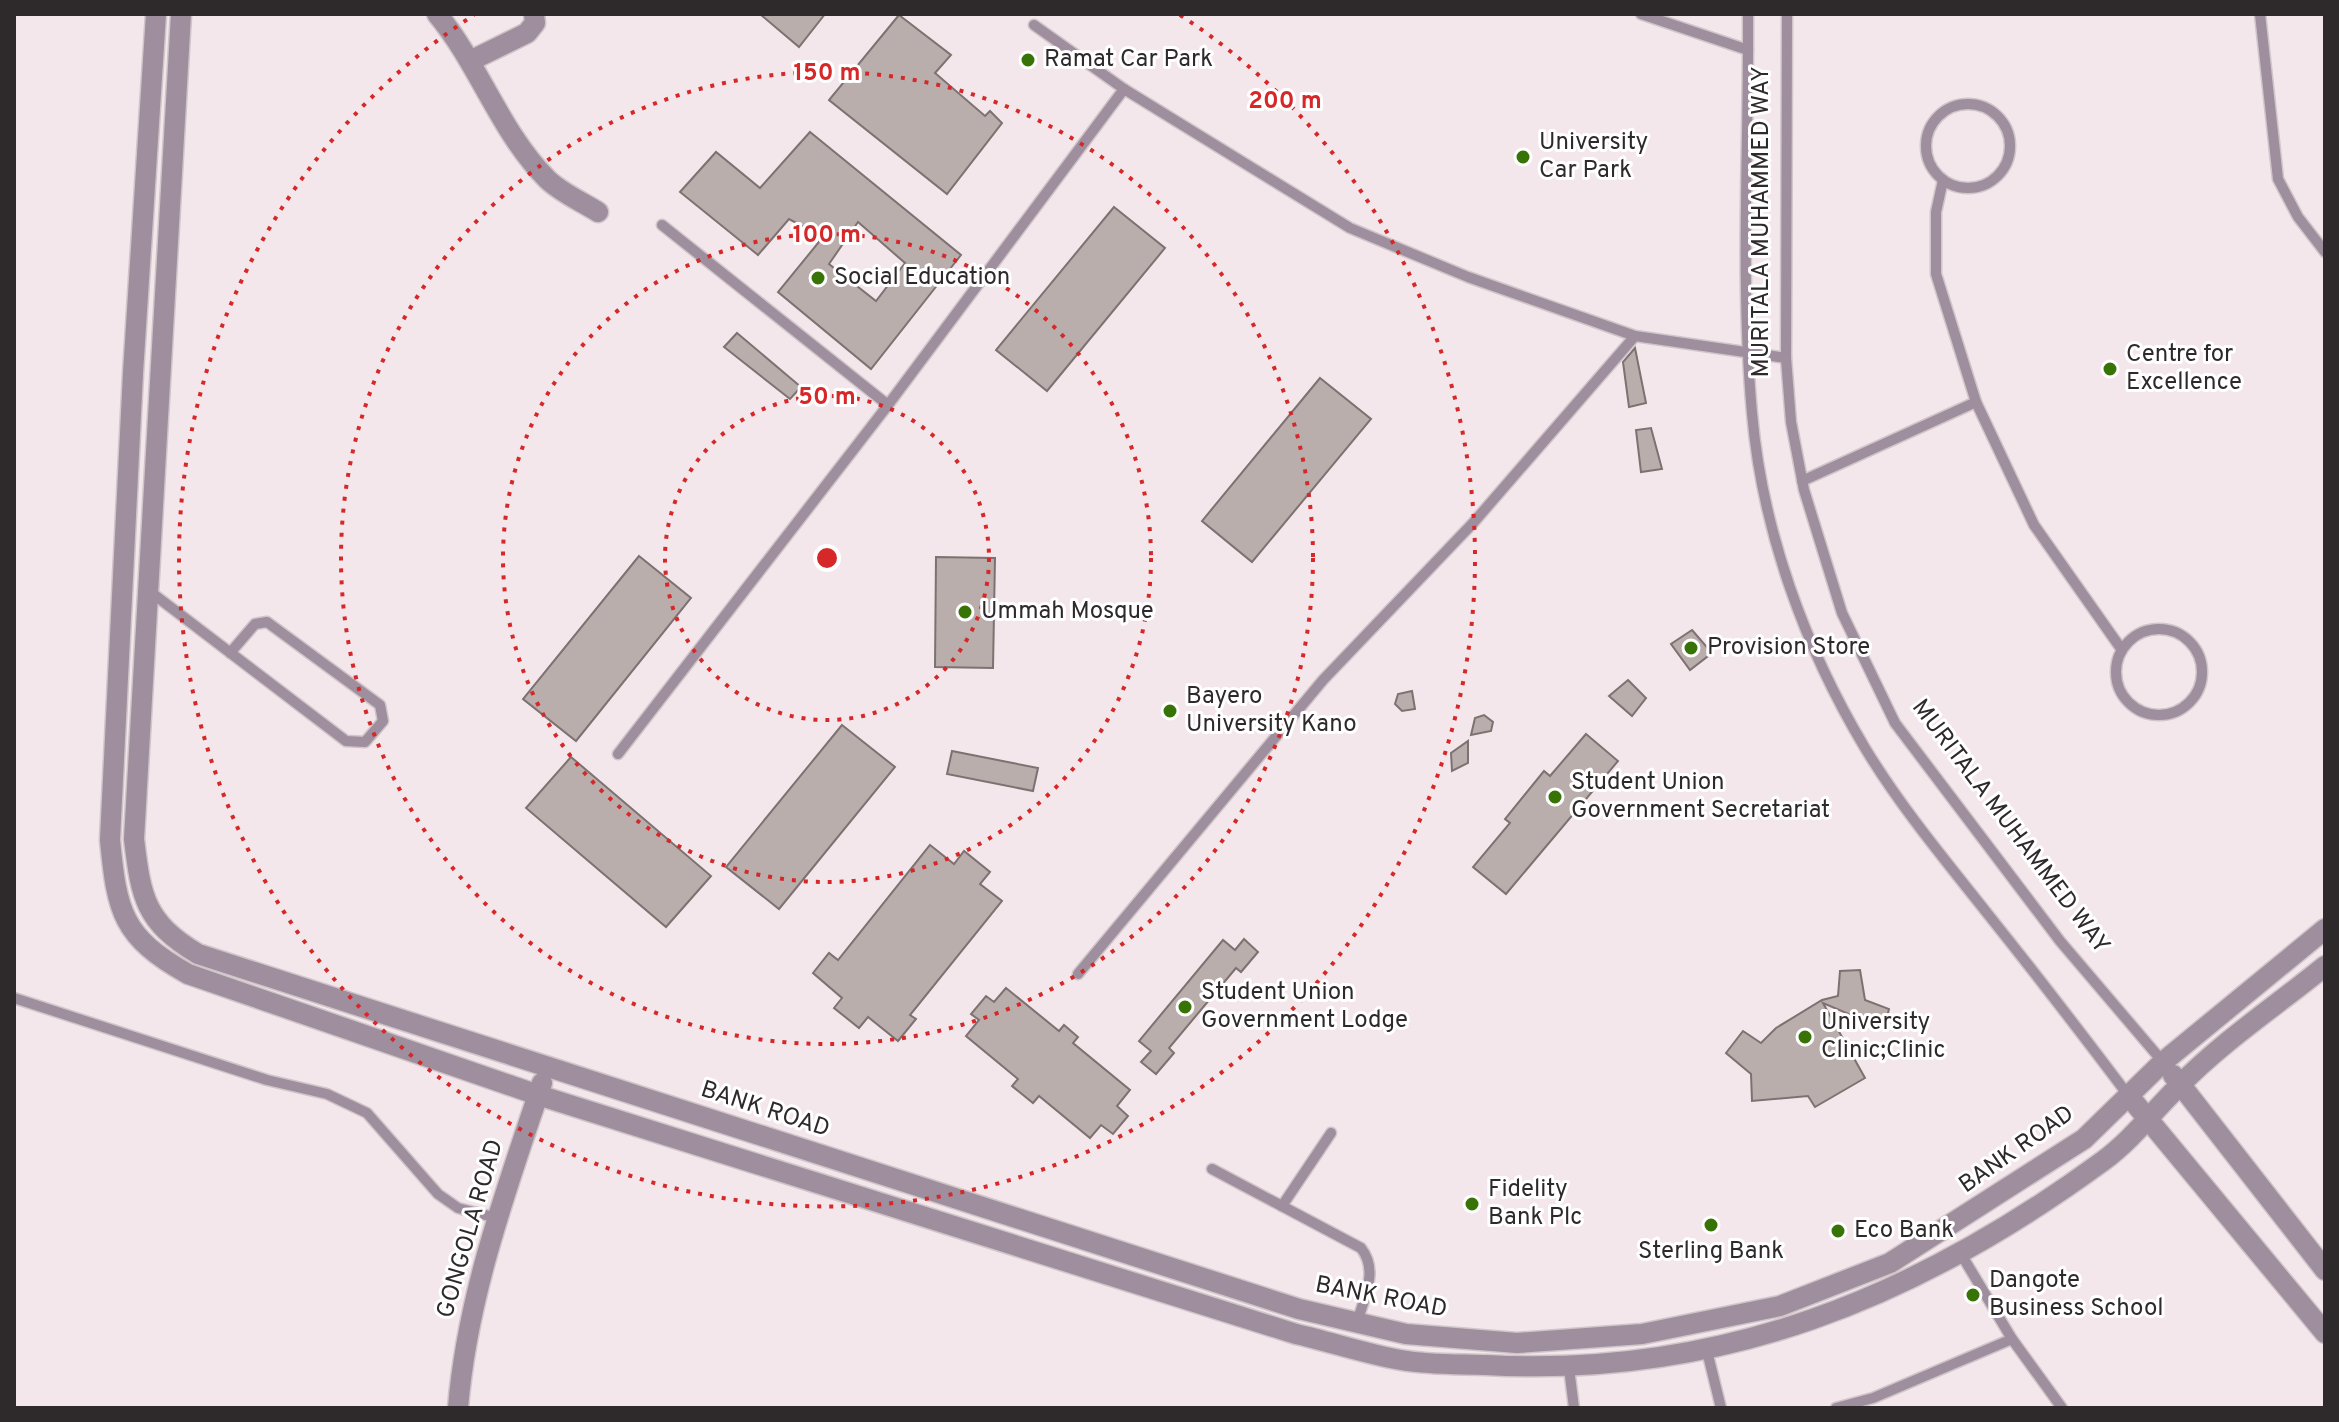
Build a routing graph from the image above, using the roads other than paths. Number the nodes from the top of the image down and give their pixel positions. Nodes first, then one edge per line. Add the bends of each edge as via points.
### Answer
1 (437, 14) edge
2 (534, 14) edge
3 (1641, 14) edge
4 (1748, 14) edge
5 (1787, 14) edge
6 (2260, 14) edge
7 (156, 21) edge
8 (181, 21) edge
9 (1034, 25) dead end
10 (1748, 50) junction
11 (470, 61) junction
12 (1124, 89) junction
13 (1943, 180) junction
14 (598, 212) dead end
15 (662, 225) dead end
16 (2325, 252) edge
17 (1635, 336) junction
18 (1750, 355) junction
19 (1786, 358) junction
20 (1976, 402) junction
21 (888, 405) junction
22 (1802, 481) junction
23 (147, 589) junction
24 (2122, 650) junction
25 (230, 653) junction
26 (618, 754) dead end
27 (2325, 929) edge
28 (2325, 966) edge
29 (1078, 974) dead end
30 (14, 998) edge
31 (2163, 1062) junction
32 (547, 1067) junction
33 (2180, 1084) junction
34 (538, 1095) junction
35 (2128, 1095) junction
36 (2150, 1120) junction
37 (1331, 1133) dead end
38 (1212, 1169) dead end
39 (1282, 1206) junction
40 (497, 1218) junction
41 (1961, 1254) junction
42 (2325, 1270) edge
43 (1357, 1323) junction
44 (2325, 1333) edge
45 (2012, 1339) junction
46 (1707, 1351) junction
47 (1569, 1368) junction
48 (458, 1408) edge
49 (1574, 1408) edge
50 (1721, 1408) edge
51 (1836, 1408) edge
52 (2062, 1408) edge

1 - 11 street
2 - 11 street via 535,23 527,33
3 - 10 lane
4 - 10 lane
5 - 19 lane, MURITALA MUHAMMED WAY
6 - 16 lane via 2278,179
7 - 8 street
7 - 34 street via 110,840 124,918 151,953 188,974
8 - 23 street, BANK ROAD
9 - 12 lane
10 - 18 lane
11 - 14 street via 517,141 548,180
12 - 17 lane via 1350,228 1468,277
12 - 21 lane
13 - 13 lane via 1954,186 1980,186 2002,171 2008,160 2008,134 1993,113 1968,104 1955,106 1934,121 1925,146 1933,171
13 - 20 lane via 1936,212 1936,274
15 - 21 lane
17 - 18 lane
17 - 29 lane via 1474,522 1323,680
18 - 19 lane
18 - 35 lane via 1752,414 1768,507 1789,584 1825,675 1866,750 1935,848
19 - 22 lane, MURITALA MUHAMMED WAY
20 - 22 lane
20 - 24 lane via 2034,525
21 - 26 lane
22 - 31 lane, MURITALA MUHAMMED WAY via 1842,613 1895,723 2060,941
23 - 25 lane
23 - 32 street, BANK ROAD via 134,839 147,911 170,937 198,954
24 - 24 lane via 2116,676 2127,701 2138,709 2150,714 2177,711 2197,693 2203,667 2199,654 2181,635 2155,629
25 - 25 lane via 255,624 267,622 380,705 383,721 365,742 346,741
27 - 31 street, BANK ROAD
28 - 33 street
30 - 40 lane via 267,1080 327,1094 367,1113 438,1194 458,1208
31 - 33 street, MURITALA MUHAMMED WAY
31 - 35 street, BANK ROAD
32 - 34 street, GONGOLA ROAD
32 - 43 street, BANK ROAD via 1059,1234
33 - 36 street
33 - 42 street, MURITALA MUHAMMED WAY
34 - 40 street, GONGOLA ROAD
34 - 47 street via 1296,1334 1403,1361
35 - 36 street
35 - 43 street, BANK ROAD via 2084,1139 1902,1256 1780,1306 1580,1341 1517,1343 1406,1334
36 - 41 street via 2104,1160
36 - 44 street
37 - 39 lane
38 - 39 lane
39 - 43 lane via 1361,1248 1372,1262
40 - 48 street, GONGOLA ROAD via 462,1360
41 - 45 lane
41 - 46 street via 1790,1328
45 - 51 lane via 1873,1398
45 - 52 lane
46 - 47 street
46 - 50 lane
47 - 49 lane

